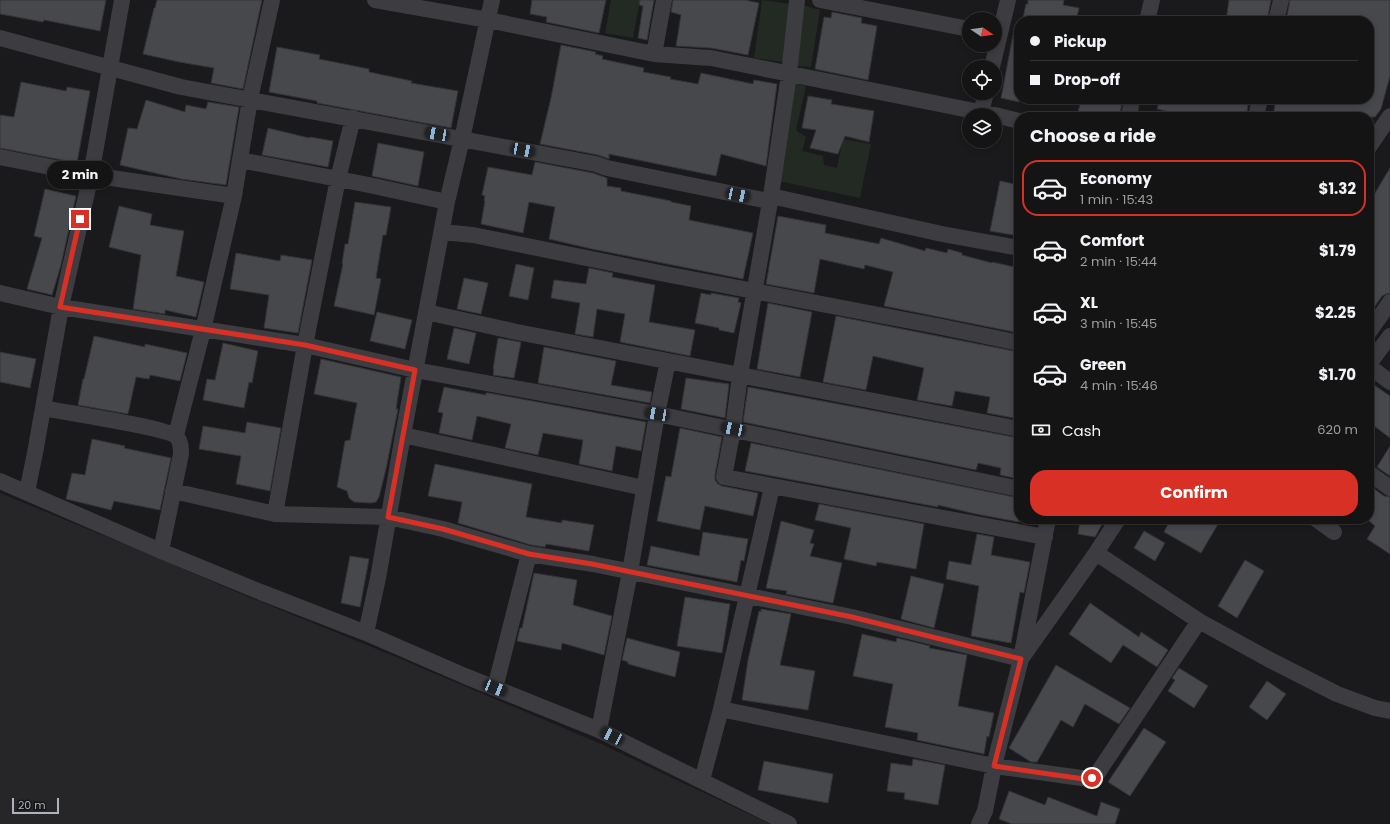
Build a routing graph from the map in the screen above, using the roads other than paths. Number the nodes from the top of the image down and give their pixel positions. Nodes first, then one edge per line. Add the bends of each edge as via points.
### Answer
1 (122, 0) edge
2 (272, 0) edge
3 (375, 0) edge
4 (492, 0) edge
5 (664, 0) edge
6 (797, 0) edge
7 (820, 0) edge
8 (1008, 0) edge
9 (1152, 0) edge
10 (1281, 0) edge
11 (1148, 16) edge
12 (1277, 16) edge
13 (488, 20) junction
14 (1002, 21) edge
15 (962, 28) edge
16 (0, 38) edge
17 (654, 54) junction
18 (109, 68) junction
19 (789, 74) junction
20 (250, 100) junction
21 (962, 108) edge
22 (1390, 116) edge
23 (1002, 117) edge
24 (353, 118) junction
25 (1014, 120) edge
26 (462, 139) junction
27 (1374, 140) edge
28 (0, 157) edge
29 (240, 160) junction
30 (91, 175) junction
31 (338, 179) junction
32 (234, 196) junction
33 (771, 196) junction
34 (447, 202) junction
35 (442, 232) junction
36 (1014, 247) edge
37 (755, 292) junction
38 (0, 293) edge
39 (1390, 302) edge
40 (60, 307) junction
41 (426, 312) junction
42 (1374, 325) edge
43 (203, 330) junction
44 (1390, 336) edge
45 (1014, 342) edge
46 (305, 345) junction
47 (1374, 358) edge
48 (668, 361) junction
49 (1374, 369) edge
50 (415, 370) junction
51 (740, 375) junction
52 (1390, 382) edge
53 (43, 408) junction
54 (657, 414) junction
55 (1014, 428) edge
56 (733, 429) junction
57 (403, 435) junction
58 (176, 436) junction
59 (1374, 477) edge
60 (0, 482) edge
61 (772, 487) junction
62 (644, 488) junction
63 (1014, 488) edge
64 (1390, 488) edge
65 (173, 491) junction
66 (27, 492) junction
67 (275, 514) junction
68 (388, 517) junction
69 (1047, 524) edge
70 (1115, 524) edge
71 (1323, 524) edge
72 (1334, 532) dead end
73 (1045, 537) junction
74 (161, 551) junction
75 (1096, 553) junction
76 (529, 554) junction
77 (630, 572) junction
78 (747, 595) junction
79 (1199, 621) junction
80 (366, 633) junction
81 (1021, 659) junction
82 (495, 688) junction
83 (720, 709) junction
84 (1390, 711) edge
85 (599, 730) junction
86 (994, 766) junction
87 (702, 780) junction
88 (789, 824) edge
89 (979, 824) edge

1 - 18 street
2 - 20 street
3 - 13 street
4 - 13 street
5 - 17 street
6 - 19 street
7 - 15 street
8 - 14 street
9 - 11 street
10 - 12 street
13 - 17 street
13 - 26 street
16 - 18 street
17 - 19 street via 711,58
18 - 20 street via 181,87
18 - 30 street
19 - 21 street
19 - 33 street
20 - 24 street
20 - 29 street
22 - 27 street
23 - 25 street
24 - 26 street
24 - 31 street
26 - 33 street via 596,164 768,201
26 - 34 street
28 - 30 street
29 - 31 street
29 - 32 street
30 - 32 street
30 - 40 street
31 - 34 street
31 - 46 street
32 - 43 street
33 - 36 street via 942,234
33 - 37 street
34 - 35 street
35 - 37 street via 473,235
35 - 41 street
37 - 45 street
37 - 51 street
38 - 40 street
39 - 42 street
40 - 43 street
40 - 53 street
41 - 48 street
41 - 50 street
43 - 46 street
43 - 58 street
44 - 47 street
46 - 50 street
46 - 67 street
48 - 51 street
48 - 54 street
49 - 52 street
50 - 54 street
50 - 57 street
51 - 55 street
51 - 56 street
53 - 58 street via 165,431
53 - 66 street
54 - 56 street
54 - 62 street
56 - 61 street via 724,477
56 - 63 street
57 - 62 street
57 - 68 street
58 - 65 street via 181,445 181,454
59 - 64 street
60 - 66 street
61 - 73 street
61 - 78 street
62 - 77 street
65 - 67 street
65 - 74 street
66 - 74 street
67 - 68 street
68 - 76 street via 443,529
68 - 80 street
69 - 73 street
70 - 75 street
71 - 72 street
73 - 81 street
74 - 80 street
75 - 79 street
75 - 81 street
76 - 77 street
76 - 82 street
77 - 78 street
77 - 85 street
78 - 81 street via 859,619
78 - 83 street
79 - 84 street via 1337,694
79 - 86 street via 1095,777 1084,779
80 - 82 street
81 - 86 street
82 - 85 street
83 - 86 street
83 - 87 street
85 - 87 street
86 - 89 street via 985,811
87 - 88 street

